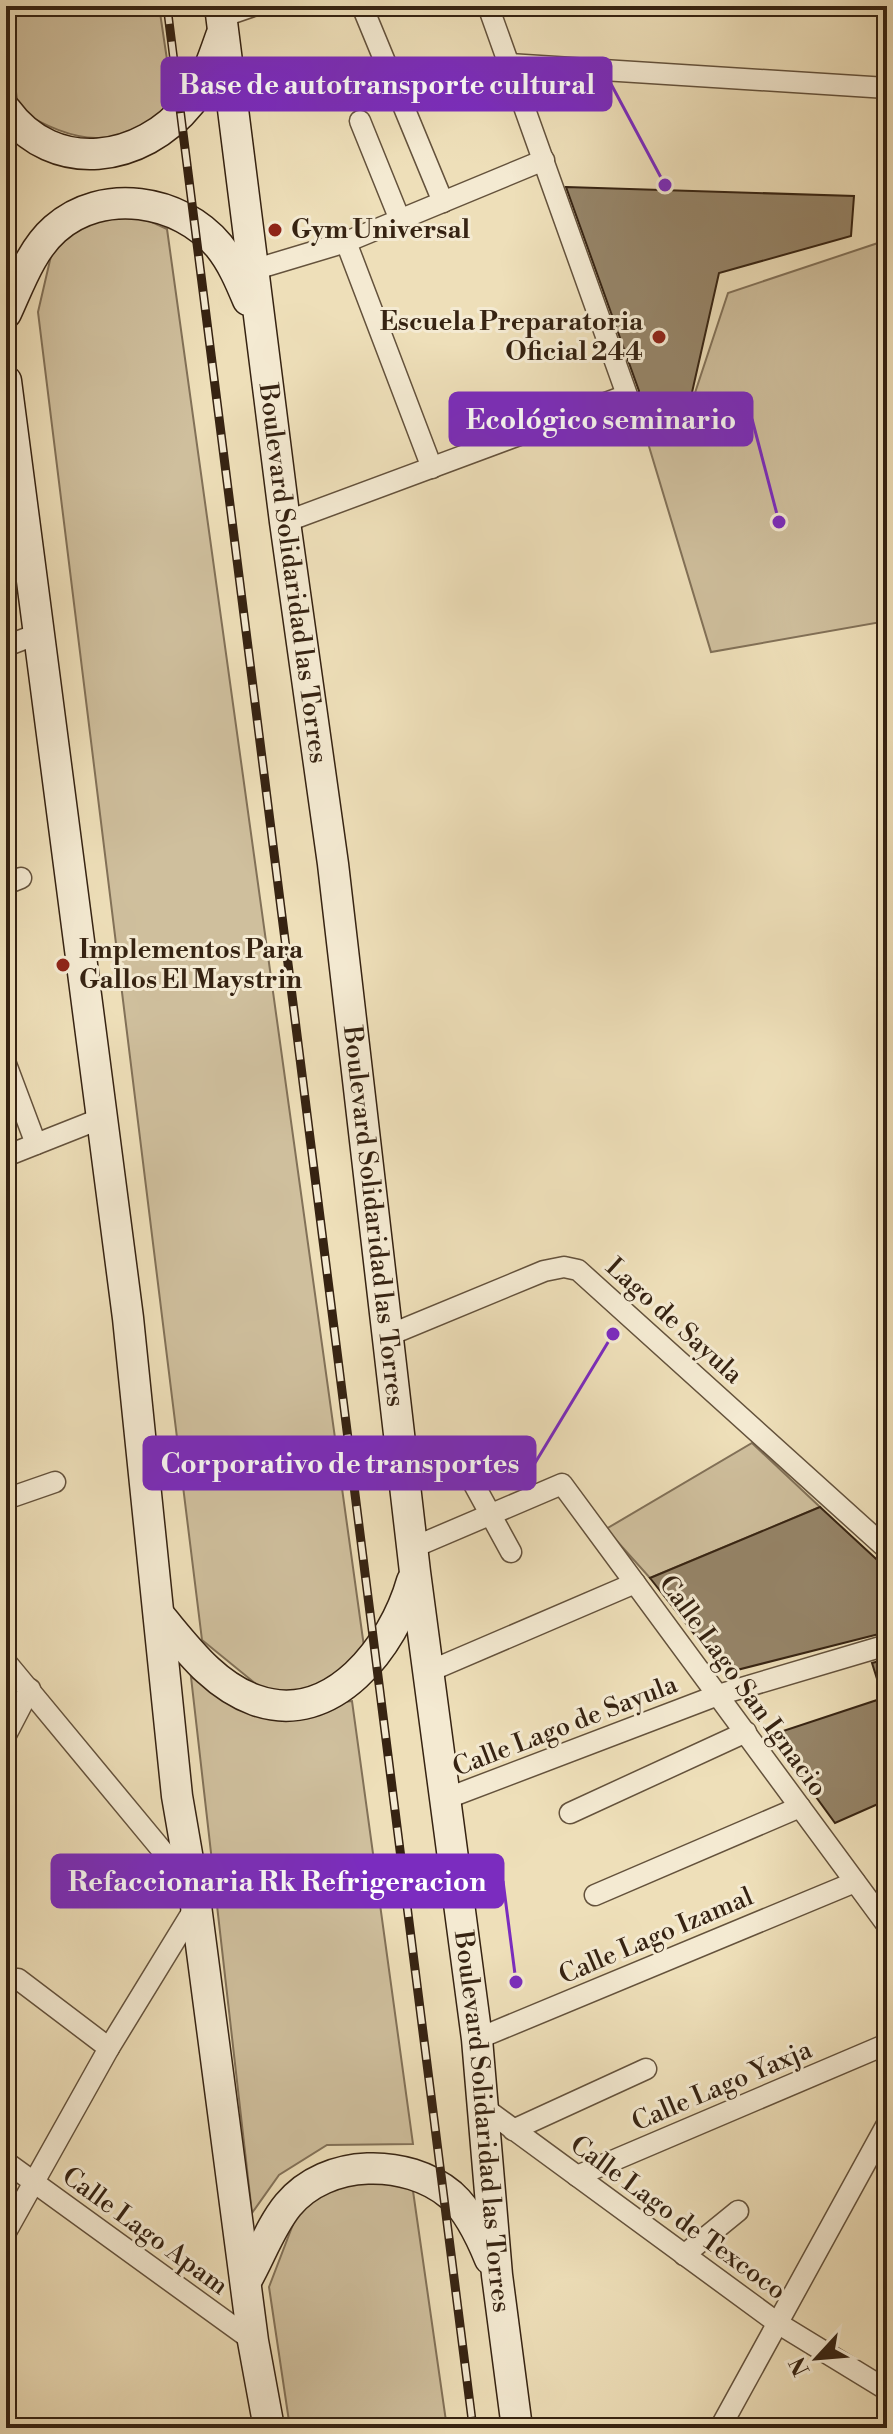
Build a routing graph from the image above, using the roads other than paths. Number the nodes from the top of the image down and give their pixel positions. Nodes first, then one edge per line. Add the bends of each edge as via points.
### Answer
1 (253, 6) edge
2 (362, 6) edge
3 (488, 6) edge
4 (221, 18) edge
5 (509, 64) junction
6 (887, 88) edge
7 (6, 110) edge
8 (360, 121) dead end
9 (544, 160) junction
10 (443, 202) junction
11 (400, 220) junction
12 (346, 242) junction
13 (253, 270) junction
14 (6, 313) edge
15 (261, 327) junction
16 (6, 381) edge
17 (432, 468) junction
18 (285, 522) junction
19 (40, 633) junction
20 (6, 646) edge
21 (6, 1064) edge
22 (102, 1118) junction
23 (36, 1144) junction
24 (6, 1156) edge
25 (387, 1336) junction
26 (470, 1477) dead end
27 (55, 1482) dead end
28 (6, 1499) edge
29 (490, 1513) junction
30 (887, 1549) edge
31 (511, 1552) dead end
32 (414, 1560) junction
33 (635, 1583) junction
34 (159, 1615) junction
35 (887, 1645) edge
36 (6, 1662) edge
37 (430, 1671) junction
38 (30, 1689) junction
39 (718, 1695) junction
40 (746, 1732) junction
41 (6, 1735) edge
42 (445, 1799) junction
43 (800, 1807) junction
44 (570, 1813) dead end
45 (855, 1882) junction
46 (595, 1895) dead end
47 (194, 1896) junction
48 (887, 1925) edge
49 (18, 1979) dead end
50 (477, 2039) junction
51 (887, 2044) edge
52 (109, 2048) junction
53 (646, 2069) dead end
54 (483, 2107) junction
55 (887, 2124) edge
56 (513, 2130) junction
57 (6, 2162) edge
58 (577, 2176) junction
59 (33, 2183) junction
60 (738, 2211) dead end
61 (6, 2232) edge
62 (684, 2255) junction
63 (497, 2275) junction
64 (246, 2281) junction
65 (779, 2324) junction
66 (253, 2341) junction
67 (887, 2390) edge
68 (269, 2428) edge
69 (517, 2428) edge
70 (720, 2428) edge

1 - 4 street
2 - 10 street
3 - 5 street
4 - 7 main road via 209,70 190,103 126,149 91,157 56,149 24,130
4 - 13 main road, Boulevard Solidaridad las Torres
5 - 6 street
5 - 9 street
8 - 11 street
9 - 10 street
9 - 17 street via 627,395
10 - 11 street
11 - 12 street
12 - 13 street
12 - 17 street
13 - 15 main road, Boulevard Solidaridad las Torres
14 - 15 main road via 29,264 55,229 99,206 132,203 180,215 208,234 229,259
15 - 18 main road, Boulevard Solidaridad las Torres
16 - 19 main road
17 - 18 street
18 - 25 main road, Boulevard Solidaridad las Torres via 333,864
19 - 20 street
19 - 22 main road
21 - 23 street
22 - 23 street
22 - 34 main road
23 - 24 street
25 - 30 street, Lago de Sayula via 544,1271 578,1270
25 - 32 main road, Boulevard Solidaridad las Torres
26 - 29 street
27 - 28 street
29 - 31 street
29 - 32 street
29 - 33 street, Calle Lago San Ignacio via 555,1484 564,1486
32 - 34 main road via 398,1624 377,1654 340,1687 308,1701 272,1703 240,1692 197,1660
32 - 37 main road, Boulevard Solidaridad las Torres
33 - 37 street
33 - 39 street, Calle Lago San Ignacio
34 - 47 main road via 177,1796
35 - 39 street, Calle Lago de Sayula
36 - 38 street
37 - 42 main road, Boulevard Solidaridad las Torres
38 - 41 street
38 - 47 street
39 - 40 street, Calle Lago San Ignacio
39 - 42 street, Calle Lago de Sayula
40 - 43 street, Calle Lago San Ignacio
40 - 44 street
42 - 50 main road, Boulevard Solidaridad las Torres
43 - 45 street, Calle Lago San Ignacio
43 - 46 street
45 - 48 street, Calle Lago San Ignacio
45 - 50 street, Calle Lago Izamal
47 - 52 street
47 - 64 main road
49 - 52 street
50 - 54 main road, Boulevard Solidaridad las Torres
51 - 58 street, Calle Lago Yaxja
52 - 59 street
53 - 56 street
54 - 56 street, Calle Lago de Texcoco
54 - 63 main road, Boulevard Solidaridad las Torres
55 - 65 street
56 - 58 street, Calle Lago de Texcoco
57 - 59 street, Calle Lago Apam
58 - 62 street, Calle Lago de Texcoco
59 - 61 street
59 - 66 street, Calle Lago Apam
60 - 62 street
62 - 65 street, Calle Lago de Texcoco
63 - 64 main road via 454,2198 419,2175 376,2168 335,2175 298,2195 281,2215
63 - 69 main road, Boulevard Solidaridad las Torres
64 - 66 main road
65 - 67 street, Calle Lago de Texcoco
65 - 70 street
66 - 68 main road

